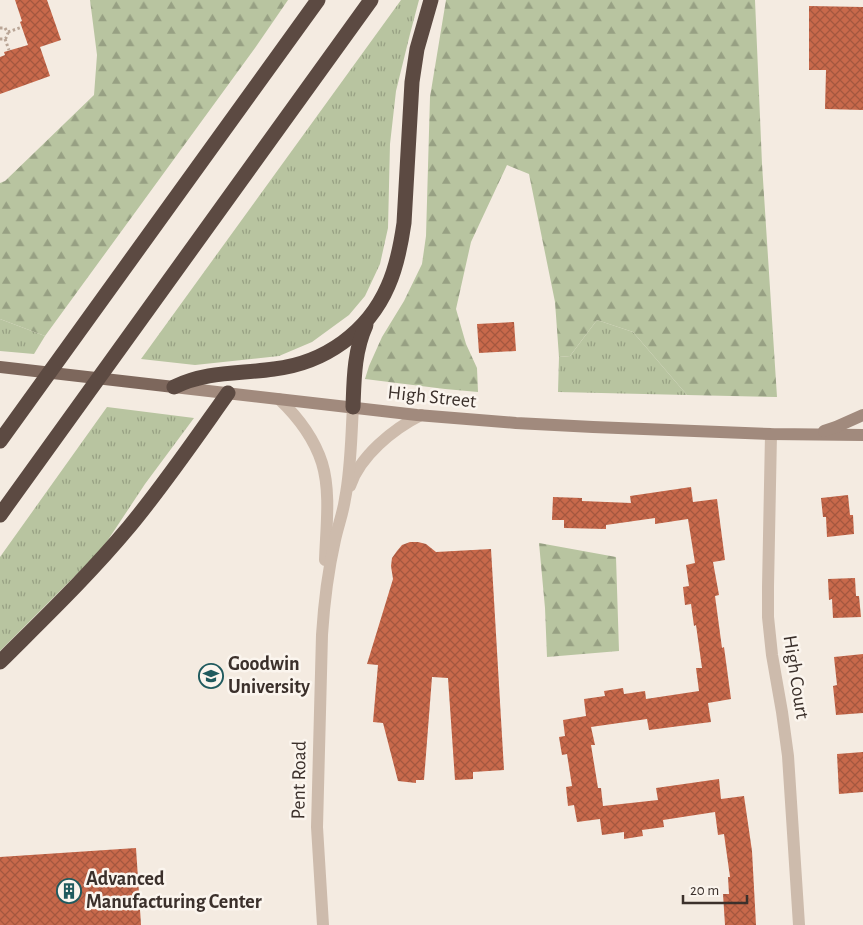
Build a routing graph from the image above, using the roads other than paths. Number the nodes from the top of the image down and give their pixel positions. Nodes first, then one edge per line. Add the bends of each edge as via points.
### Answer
1 (318, 0) edge
2 (371, 0) edge
3 (431, 0) edge
4 (369, 319) junction
5 (0, 367) edge
6 (174, 387) junction
7 (228, 393) junction
8 (279, 399) junction
9 (352, 407) junction
10 (422, 415) junction
11 (863, 415) edge
12 (770, 434) junction
13 (806, 434) junction
14 (863, 435) edge
15 (0, 441) edge
16 (346, 498) junction
17 (0, 515) edge
18 (322, 635) junction
19 (0, 662) edge
20 (323, 925) edge
21 (799, 925) edge

1 - 15 highway
2 - 17 highway
3 - 4 highway via 417,49 412,82 400,246 389,285
4 - 6 highway via 343,343 308,361 277,369 215,374
4 - 9 highway via 357,352
5 - 6 main road, High Street
6 - 7 main road, High Street
7 - 8 main road, High Street
7 - 19 highway via 128,528
8 - 9 main road, High Street
8 - 18 street, Pent Road via 304,427 322,462 325,476 327,511
9 - 10 main road, High Street
9 - 16 street, Pent Road
10 - 12 main road, High Street via 552,425
10 - 16 street, Pent Road via 394,431 375,448 356,472
11 - 13 main road via 836,428
12 - 13 main road, High Street
12 - 21 street, High Court via 769,623 788,751
13 - 14 main road, High Street
16 - 18 street, Pent Road via 335,539
18 - 20 street, Pent Road via 317,827

